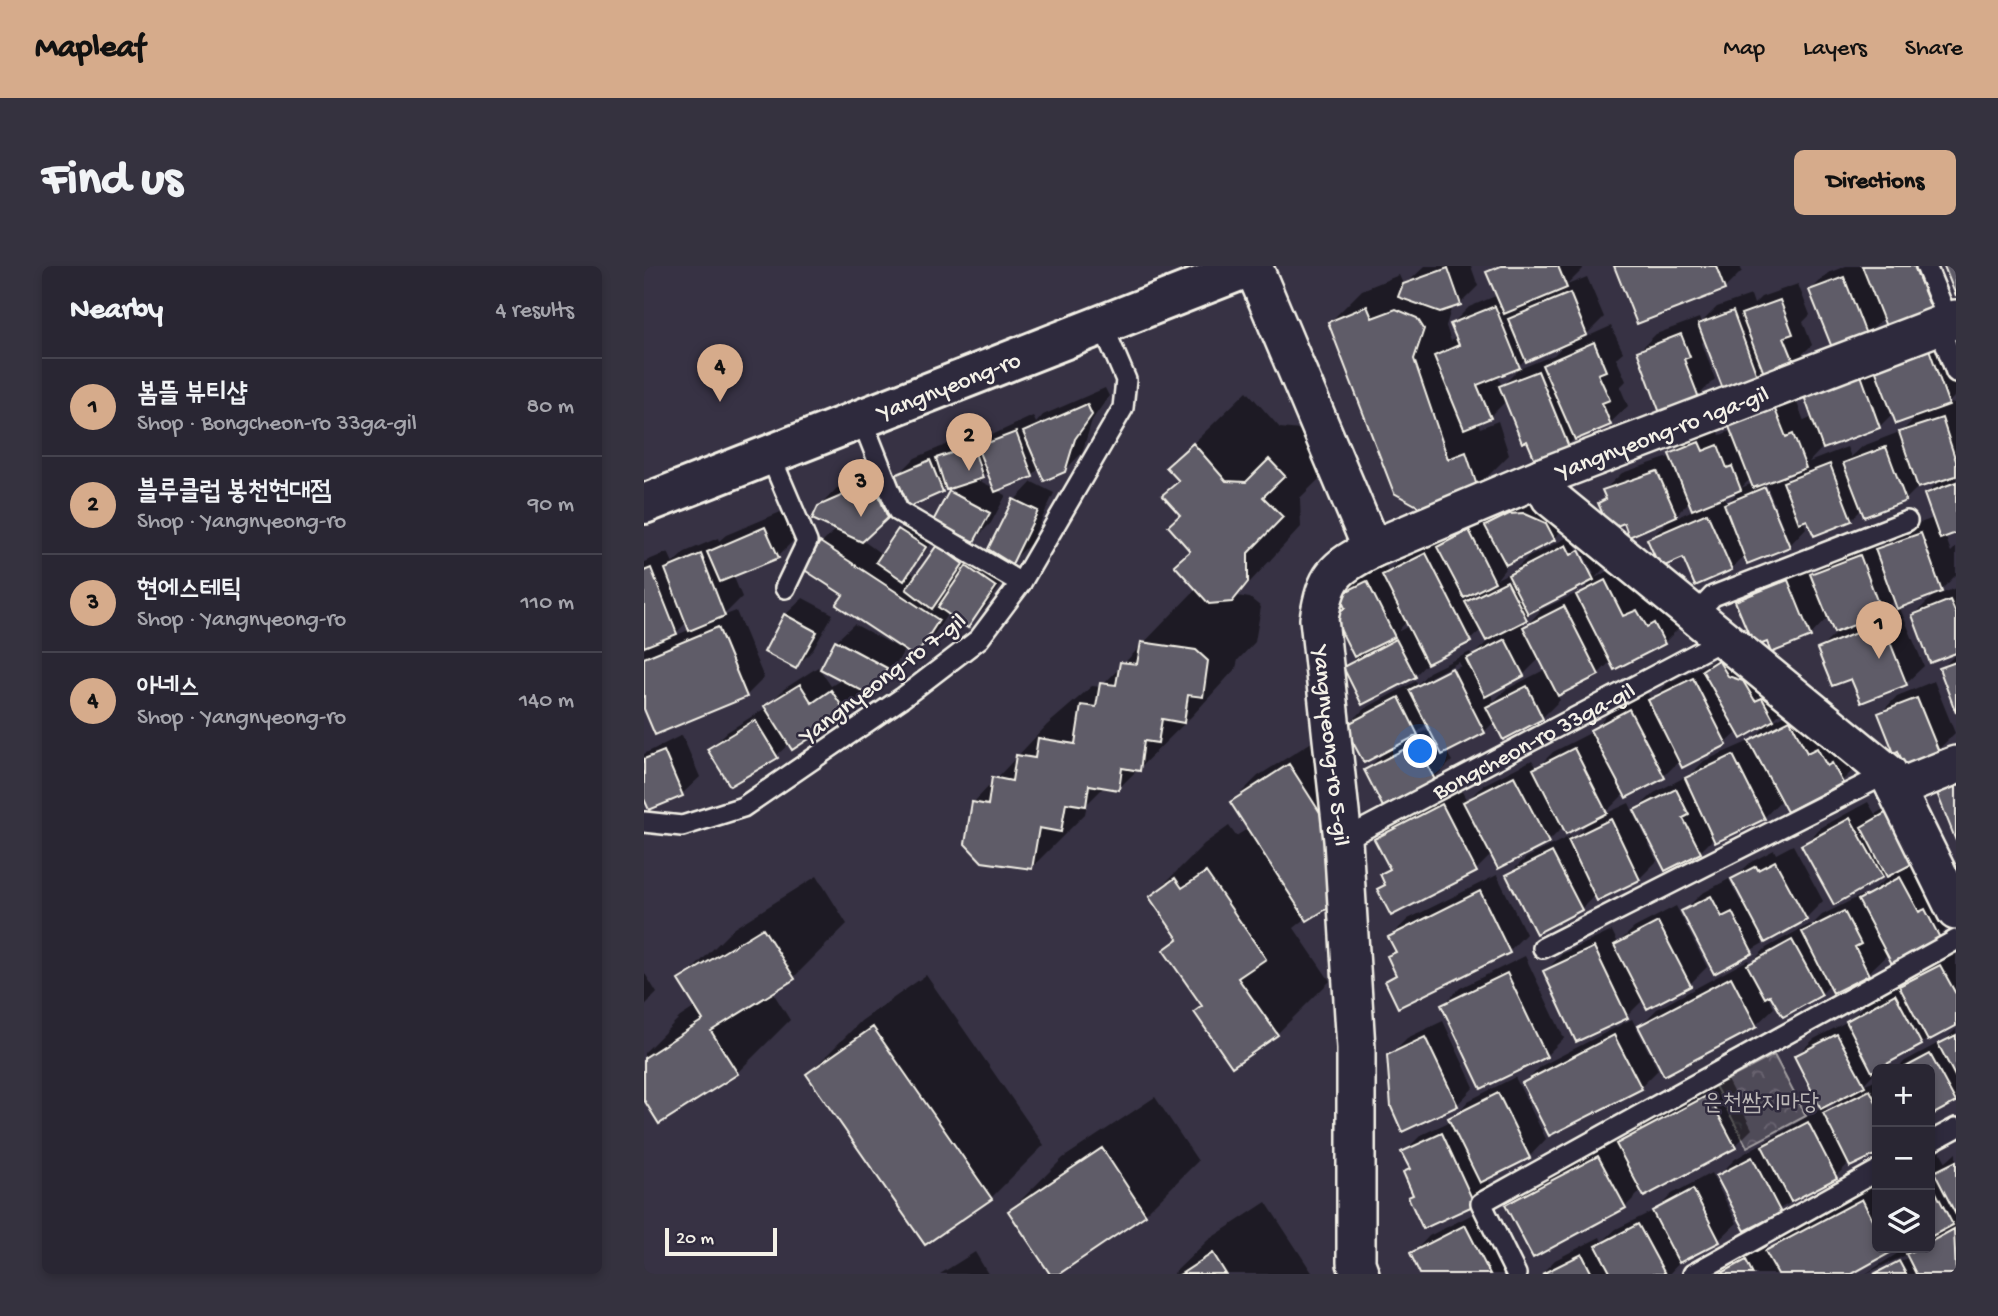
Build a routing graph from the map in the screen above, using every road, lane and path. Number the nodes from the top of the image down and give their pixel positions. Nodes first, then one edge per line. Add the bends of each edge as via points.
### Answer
1 (1253, 266) edge
2 (1926, 266) edge
3 (1948, 322) edge
4 (1103, 326) junction
5 (1956, 372) edge
6 (862, 420) junction
7 (770, 455) junction
8 (1542, 477) junction
9 (644, 504) edge
10 (1906, 521) dead end
11 (1372, 549) junction
12 (1021, 583) junction
13 (785, 588) dead end
14 (1695, 615) junction
15 (1724, 639) junction
16 (1956, 765) edge
17 (1892, 781) junction
18 (644, 822) edge
19 (1343, 840) junction
20 (1956, 911) edge
21 (1956, 940) edge
22 (1543, 948) dead end
23 (1956, 1128) edge
24 (1935, 1139) edge
25 (1872, 1174) edge
26 (1360, 1274) edge
27 (1516, 1274) edge
28 (1693, 1274) edge

1 - 4 main road, Yangnyeong-ro
1 - 11 street
2 - 3 lane
3 - 5 lane
3 - 8 street, Yangnyeong-ro 1ga-gil
4 - 6 main road, Yangnyeong-ro
4 - 12 lane, Yangnyeong-ro 7-gil via 1126,380 1123,408
6 - 7 main road, Yangnyeong-ro
6 - 12 lane via 898,511
7 - 9 main road, Yangnyeong-ro
7 - 13 lane via 807,541
8 - 11 street, Yangnyeong-ro 1ga-gil
8 - 14 street via 1550,497
10 - 14 lane via 1713,596
11 - 19 street, Yangnyeong-ro 5-gil via 1332,574 1318,619
12 - 18 lane, Yangnyeong-ro 7-gil via 979,639 743,807 682,826
14 - 15 street
15 - 17 street
15 - 19 lane, Bongcheon-ro 33ga-gil
16 - 17 street
17 - 20 street
17 - 22 lane
19 - 26 street, Yangnyeong-ro 5-gil via 1356,1048 1356,1263
21 - 27 lane via 1481,1203
23 - 24 lane
25 - 28 lane

